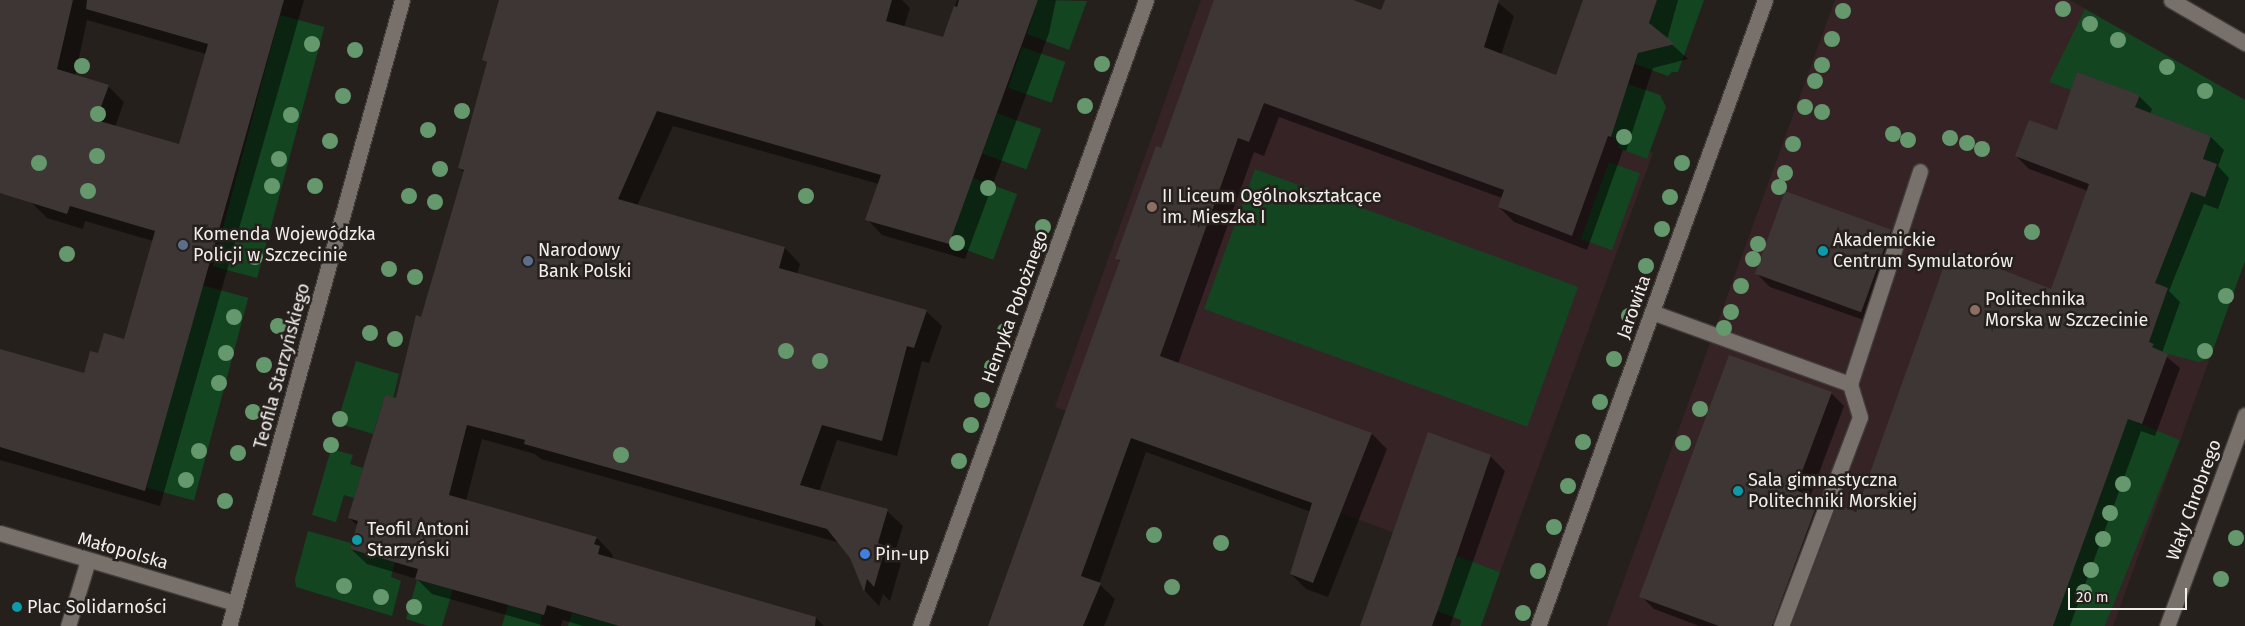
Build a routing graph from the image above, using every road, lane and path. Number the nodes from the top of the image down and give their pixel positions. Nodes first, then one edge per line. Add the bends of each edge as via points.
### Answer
1 (402, 0) edge
2 (1146, 0) edge
3 (1764, 0) edge
4 (2171, 0) edge
5 (2245, 43) edge
6 (1920, 171) dead end
7 (1652, 312) junction
8 (1850, 384) junction
9 (2245, 415) edge
10 (0, 533) edge
11 (88, 560) junction
12 (235, 603) junction
13 (68, 626) edge
14 (229, 626) edge
15 (920, 626) edge
16 (1538, 626) edge
17 (1781, 626) edge
18 (2167, 626) edge

1 - 12 street, Teofila Starzyńskiego
2 - 15 street, Henryka Pobożnego
3 - 7 street, Jarowita
4 - 5 street
6 - 8 street
7 - 8 street
7 - 16 street, Jarowita
8 - 17 street via 1860,417
9 - 18 street, Wały Chrobrego
10 - 11 street, Małopolska
11 - 12 street, Małopolska
11 - 13 street
12 - 14 street, Teofila Starzyńskiego

